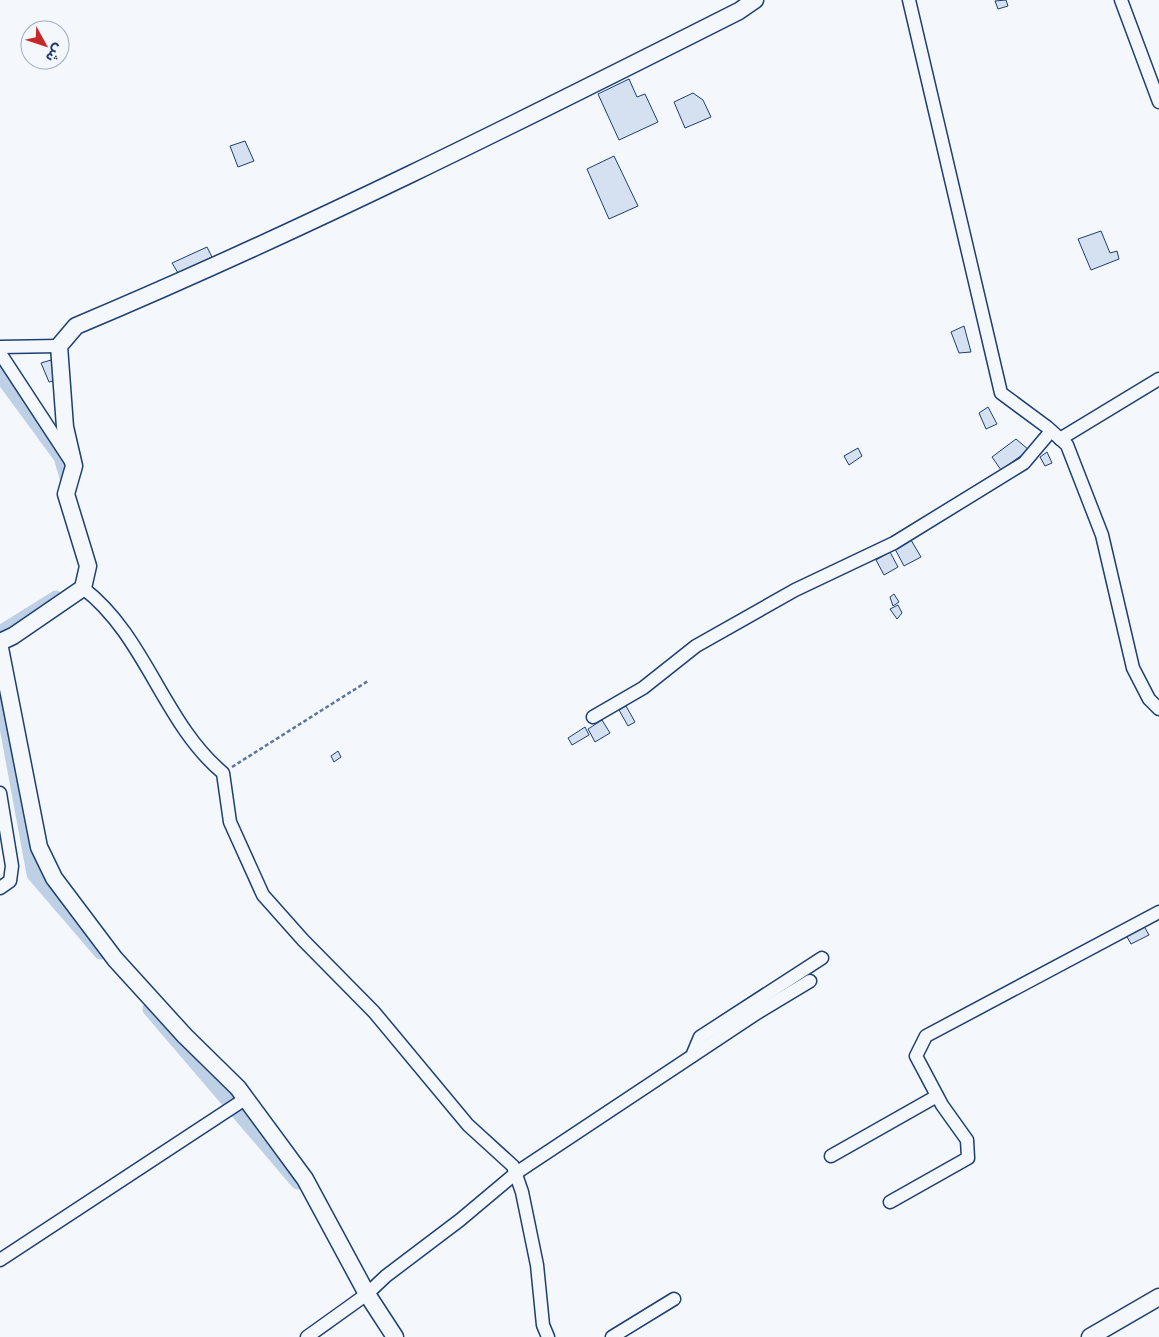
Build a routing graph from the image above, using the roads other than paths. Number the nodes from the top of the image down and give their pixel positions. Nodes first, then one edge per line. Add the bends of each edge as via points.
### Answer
1 (755, 0) edge
2 (909, 0) edge
3 (1121, 0) edge
4 (1159, 102) edge
5 (59, 346) junction
6 (6, 347) edge
7 (0, 354) edge
8 (1159, 379) edge
9 (1056, 435) junction
10 (74, 466) junction
11 (83, 588) junction
12 (0, 642) edge
13 (0, 648) edge
14 (1159, 710) edge
15 (593, 717) dead end
16 (0, 793) edge
17 (0, 888) edge
18 (1159, 912) edge
19 (822, 958) dead end
20 (810, 981) dead end
21 (692, 1056) junction
22 (937, 1096) junction
23 (245, 1099) junction
24 (831, 1156) dead end
25 (516, 1173) junction
26 (890, 1202) dead end
27 (0, 1260) edge
28 (367, 1294) junction
29 (1159, 1297) edge
30 (674, 1300) dead end
31 (307, 1337) edge
32 (395, 1337) edge
33 (548, 1337) edge
34 (612, 1337) edge
35 (1090, 1337) edge

1 - 5 street via 739,11 366,195 76,326
2 - 9 street via 1001,394
3 - 4 street
5 - 6 street
5 - 10 street via 65,427
7 - 10 street
8 - 9 street
9 - 14 street via 1066,445 1102,535 1133,668
9 - 15 street via 1024,463 894,543 795,590 696,646 643,688
10 - 11 street via 66,494 88,566
11 - 12 street
11 - 25 street via 99,600 134,646 183,728 207,760 223,773 230,822 264,895 374,1012 468,1125 513,1166
13 - 23 street via 39,847 54,878 115,959
16 - 17 street via 12,866 10,881
18 - 22 street via 926,1036 916,1056
19 - 21 street via 700,1037
20 - 21 street
21 - 25 street
22 - 24 street
22 - 26 street via 967,1140 968,1158
23 - 27 street
23 - 28 street via 305,1179
25 - 28 street
25 - 33 street via 535,1256 543,1324
28 - 31 street
28 - 32 street
29 - 35 street
30 - 34 street

